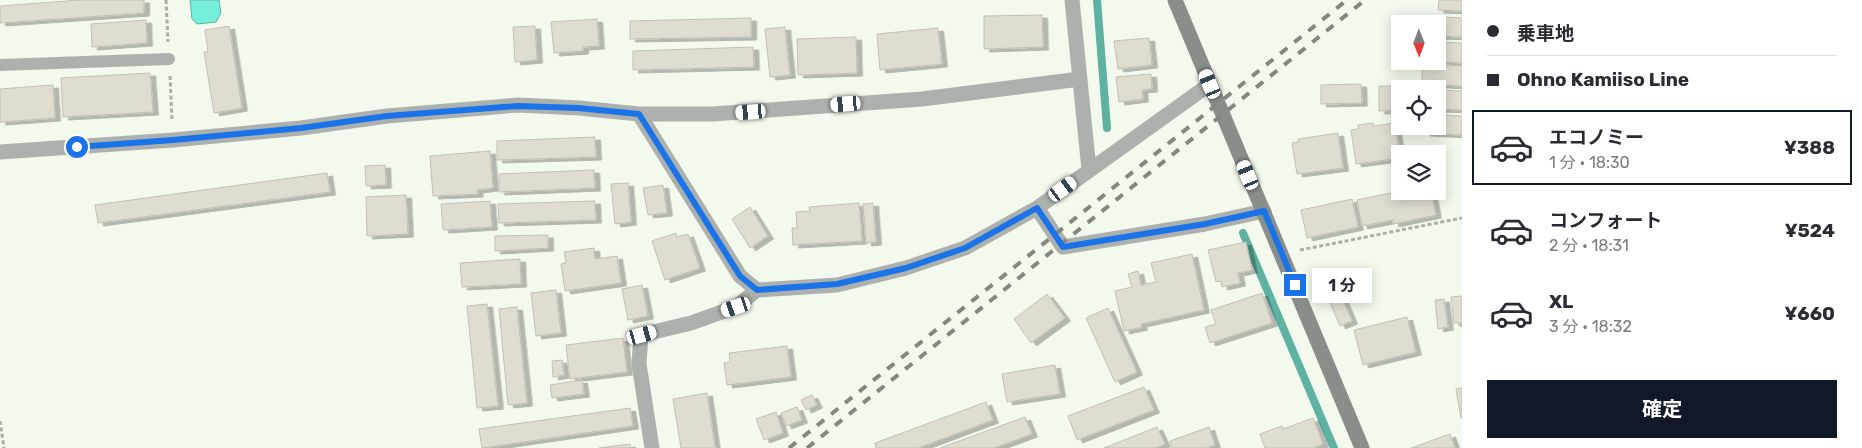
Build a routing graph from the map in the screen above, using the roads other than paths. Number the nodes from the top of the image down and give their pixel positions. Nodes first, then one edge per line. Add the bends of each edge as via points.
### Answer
1 (1072, 0) edge
2 (1175, 0) edge
3 (169, 59) dead end
4 (0, 65) edge
5 (1080, 79) junction
6 (1210, 84) junction
7 (639, 114) junction
8 (0, 152) edge
9 (1090, 170) junction
10 (1037, 208) junction
11 (1264, 211) junction
12 (757, 290) junction
13 (652, 448) edge
14 (1362, 448) edge

1 - 5 street
2 - 6 main road
3 - 4 lane
5 - 7 street via 922,99 713,114
5 - 9 street
6 - 9 street
6 - 11 main road
7 - 8 street via 518,106 387,116 173,140
7 - 12 street via 740,276
9 - 10 street
10 - 11 street via 1063,247
10 - 12 street via 965,248 906,268 837,284
11 - 14 main road
12 - 13 street via 736,307 642,335 639,364

